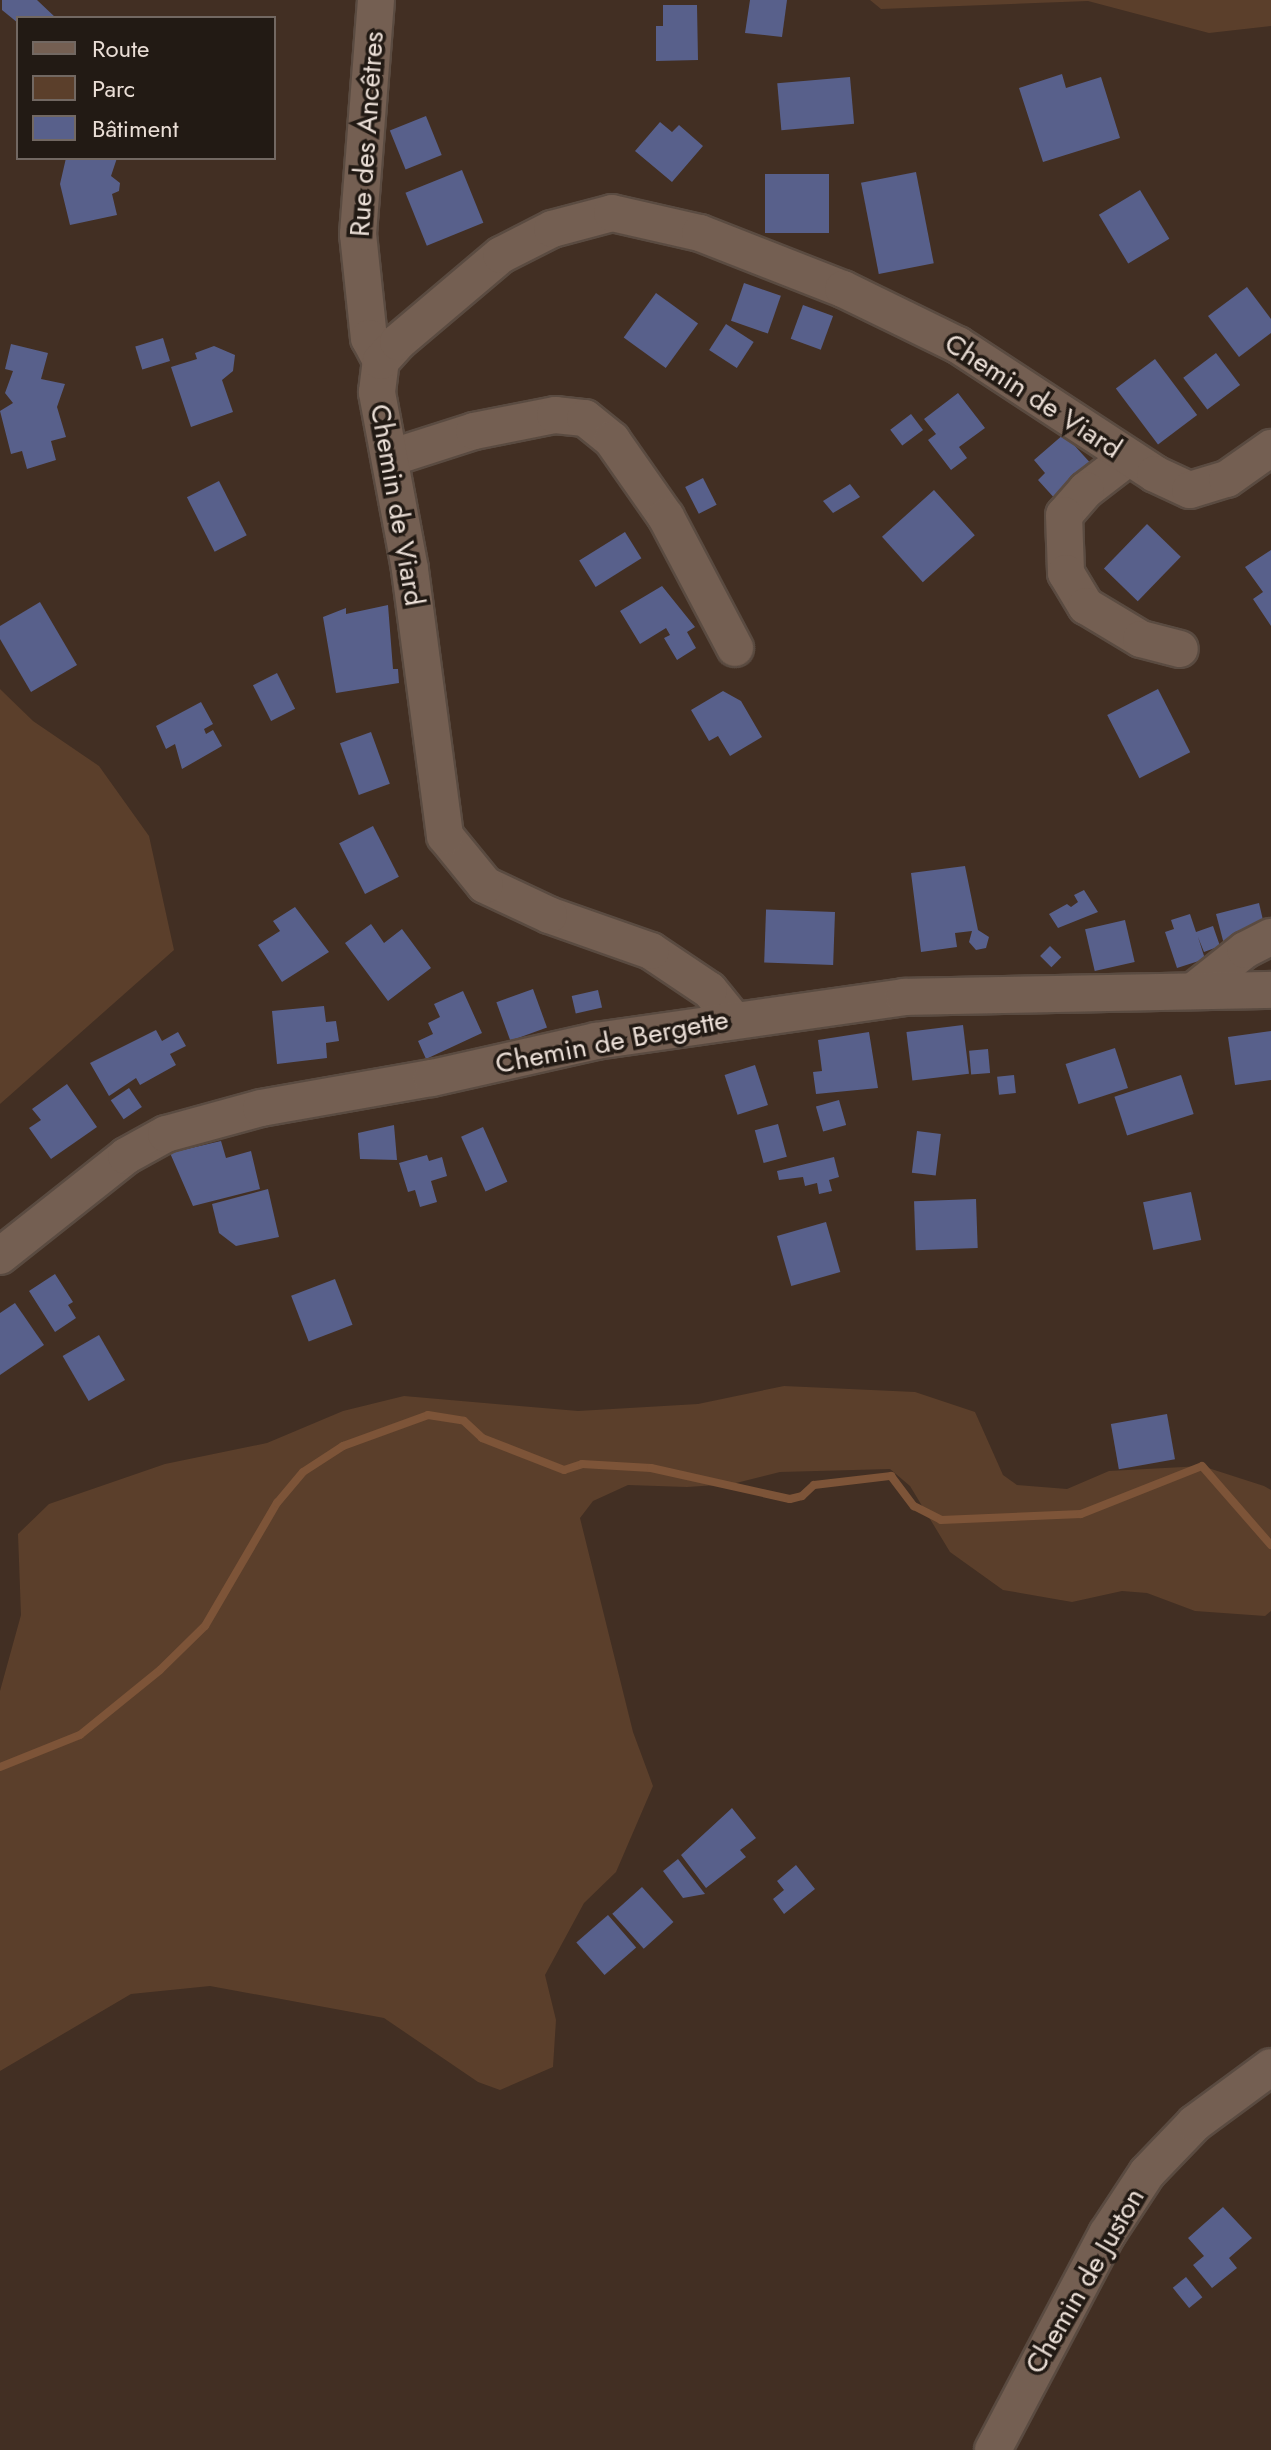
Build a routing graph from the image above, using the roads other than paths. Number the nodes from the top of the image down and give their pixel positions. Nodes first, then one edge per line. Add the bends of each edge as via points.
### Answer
1 (376, 0) edge
2 (381, 361) junction
3 (1271, 448) edge
4 (1129, 457) junction
5 (390, 458) junction
6 (735, 648) dead end
7 (1180, 649) dead end
8 (1271, 937) edge
9 (1197, 988) junction
10 (1271, 990) edge
11 (732, 1018) junction
12 (0, 1256) edge
13 (1271, 2067) edge
14 (993, 2450) edge

1 - 2 street, Rue des Ancêtres via 358,234 369,338
2 - 4 street, Chemin de Viard via 501,255 552,229 612,213 700,233 843,289 958,345
2 - 5 street, Chemin de Viard via 377,392
3 - 4 street, Chemin de Viard via 1227,479 1190,490
4 - 7 street via 1086,490 1064,515 1066,573 1086,606 1141,639
5 - 6 street via 555,415 585,418 612,440 666,517
5 - 11 street, Chemin de Viard via 445,836 485,885 549,915 651,951 709,990
8 - 9 street via 1245,950
9 - 10 street, Chemin de Bergette
9 - 11 street, Chemin de Bergette via 904,997
11 - 12 street, Chemin de Bergette via 261,1108 166,1134 126,1156
13 - 14 street, Chemin de Juston via 1195,2123 1147,2173 1107,2234

